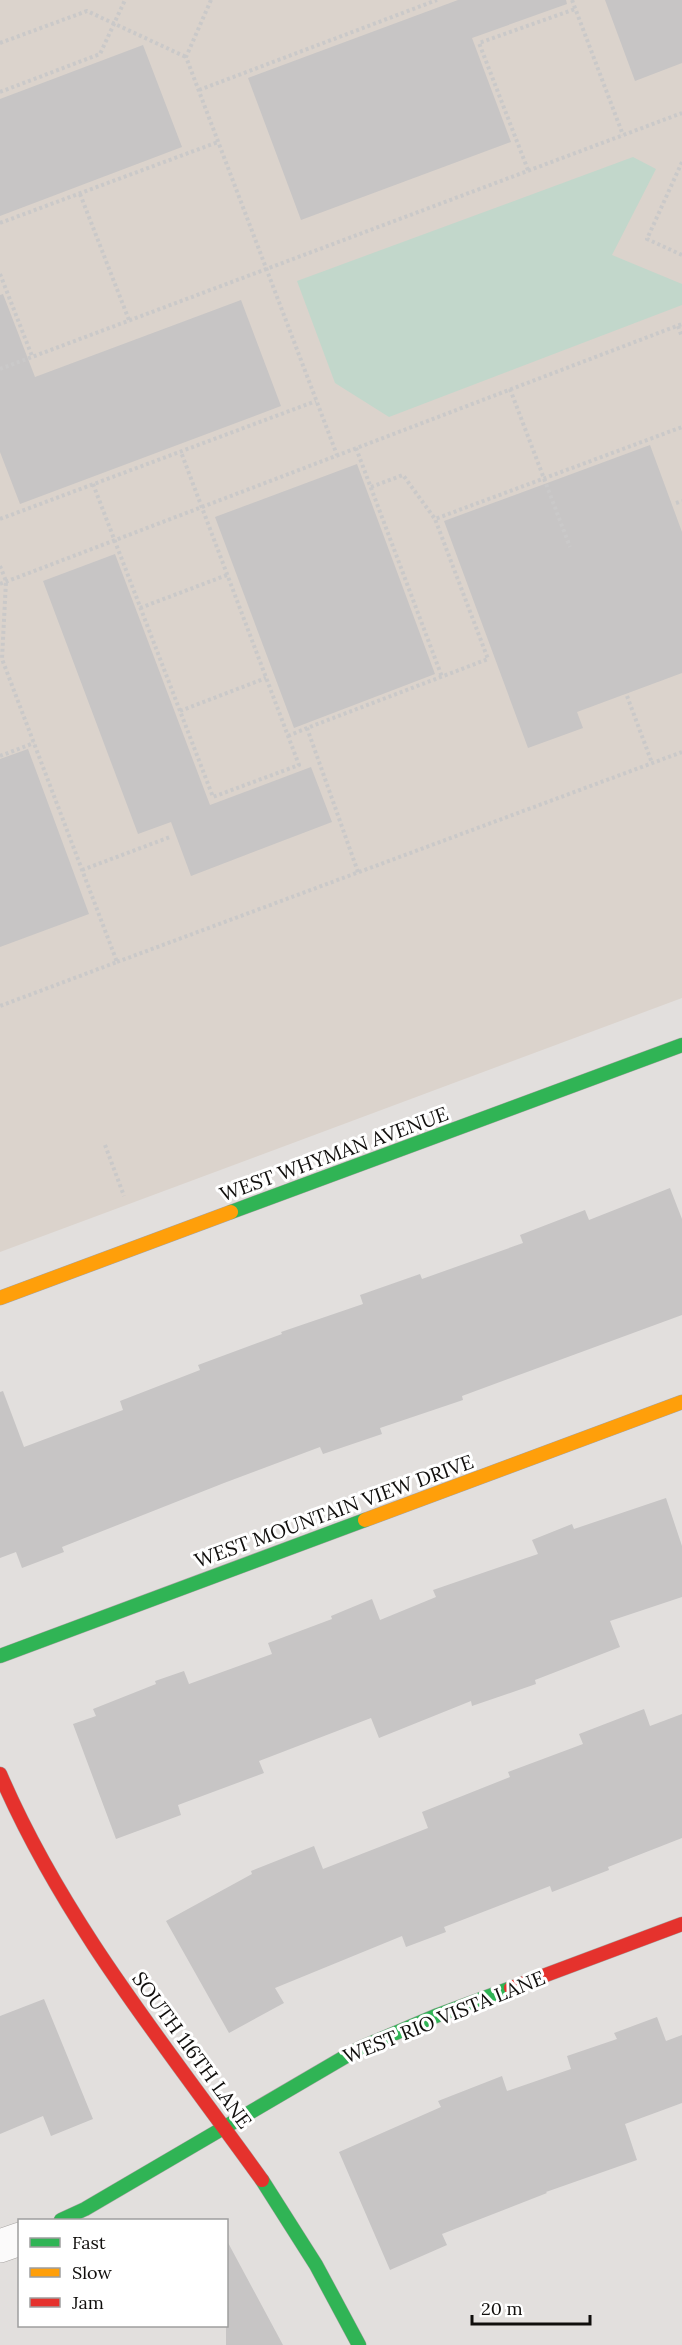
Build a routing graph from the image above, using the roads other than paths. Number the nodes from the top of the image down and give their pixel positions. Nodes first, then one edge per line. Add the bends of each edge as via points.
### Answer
1 (682, 1045) edge
2 (0, 1298) edge
3 (682, 1402) edge
4 (0, 1656) edge
5 (0, 1774) edge
6 (682, 1924) edge
7 (224, 2127) junction
8 (63, 2219) edge
9 (18, 2240) edge
10 (0, 2246) edge
11 (359, 2345) edge

1 - 2 street, WEST WHYMAN AVENUE
3 - 4 street, WEST MOUNTAIN VIEW DRIVE
5 - 7 street, SOUTH 116TH LANE via 30,1840 82,1928
6 - 7 street, WEST RIO VISTA LANE via 370,2044
7 - 8 street, WEST RIO VISTA LANE
7 - 11 street, SOUTH 116TH LANE via 298,2235
9 - 10 street

